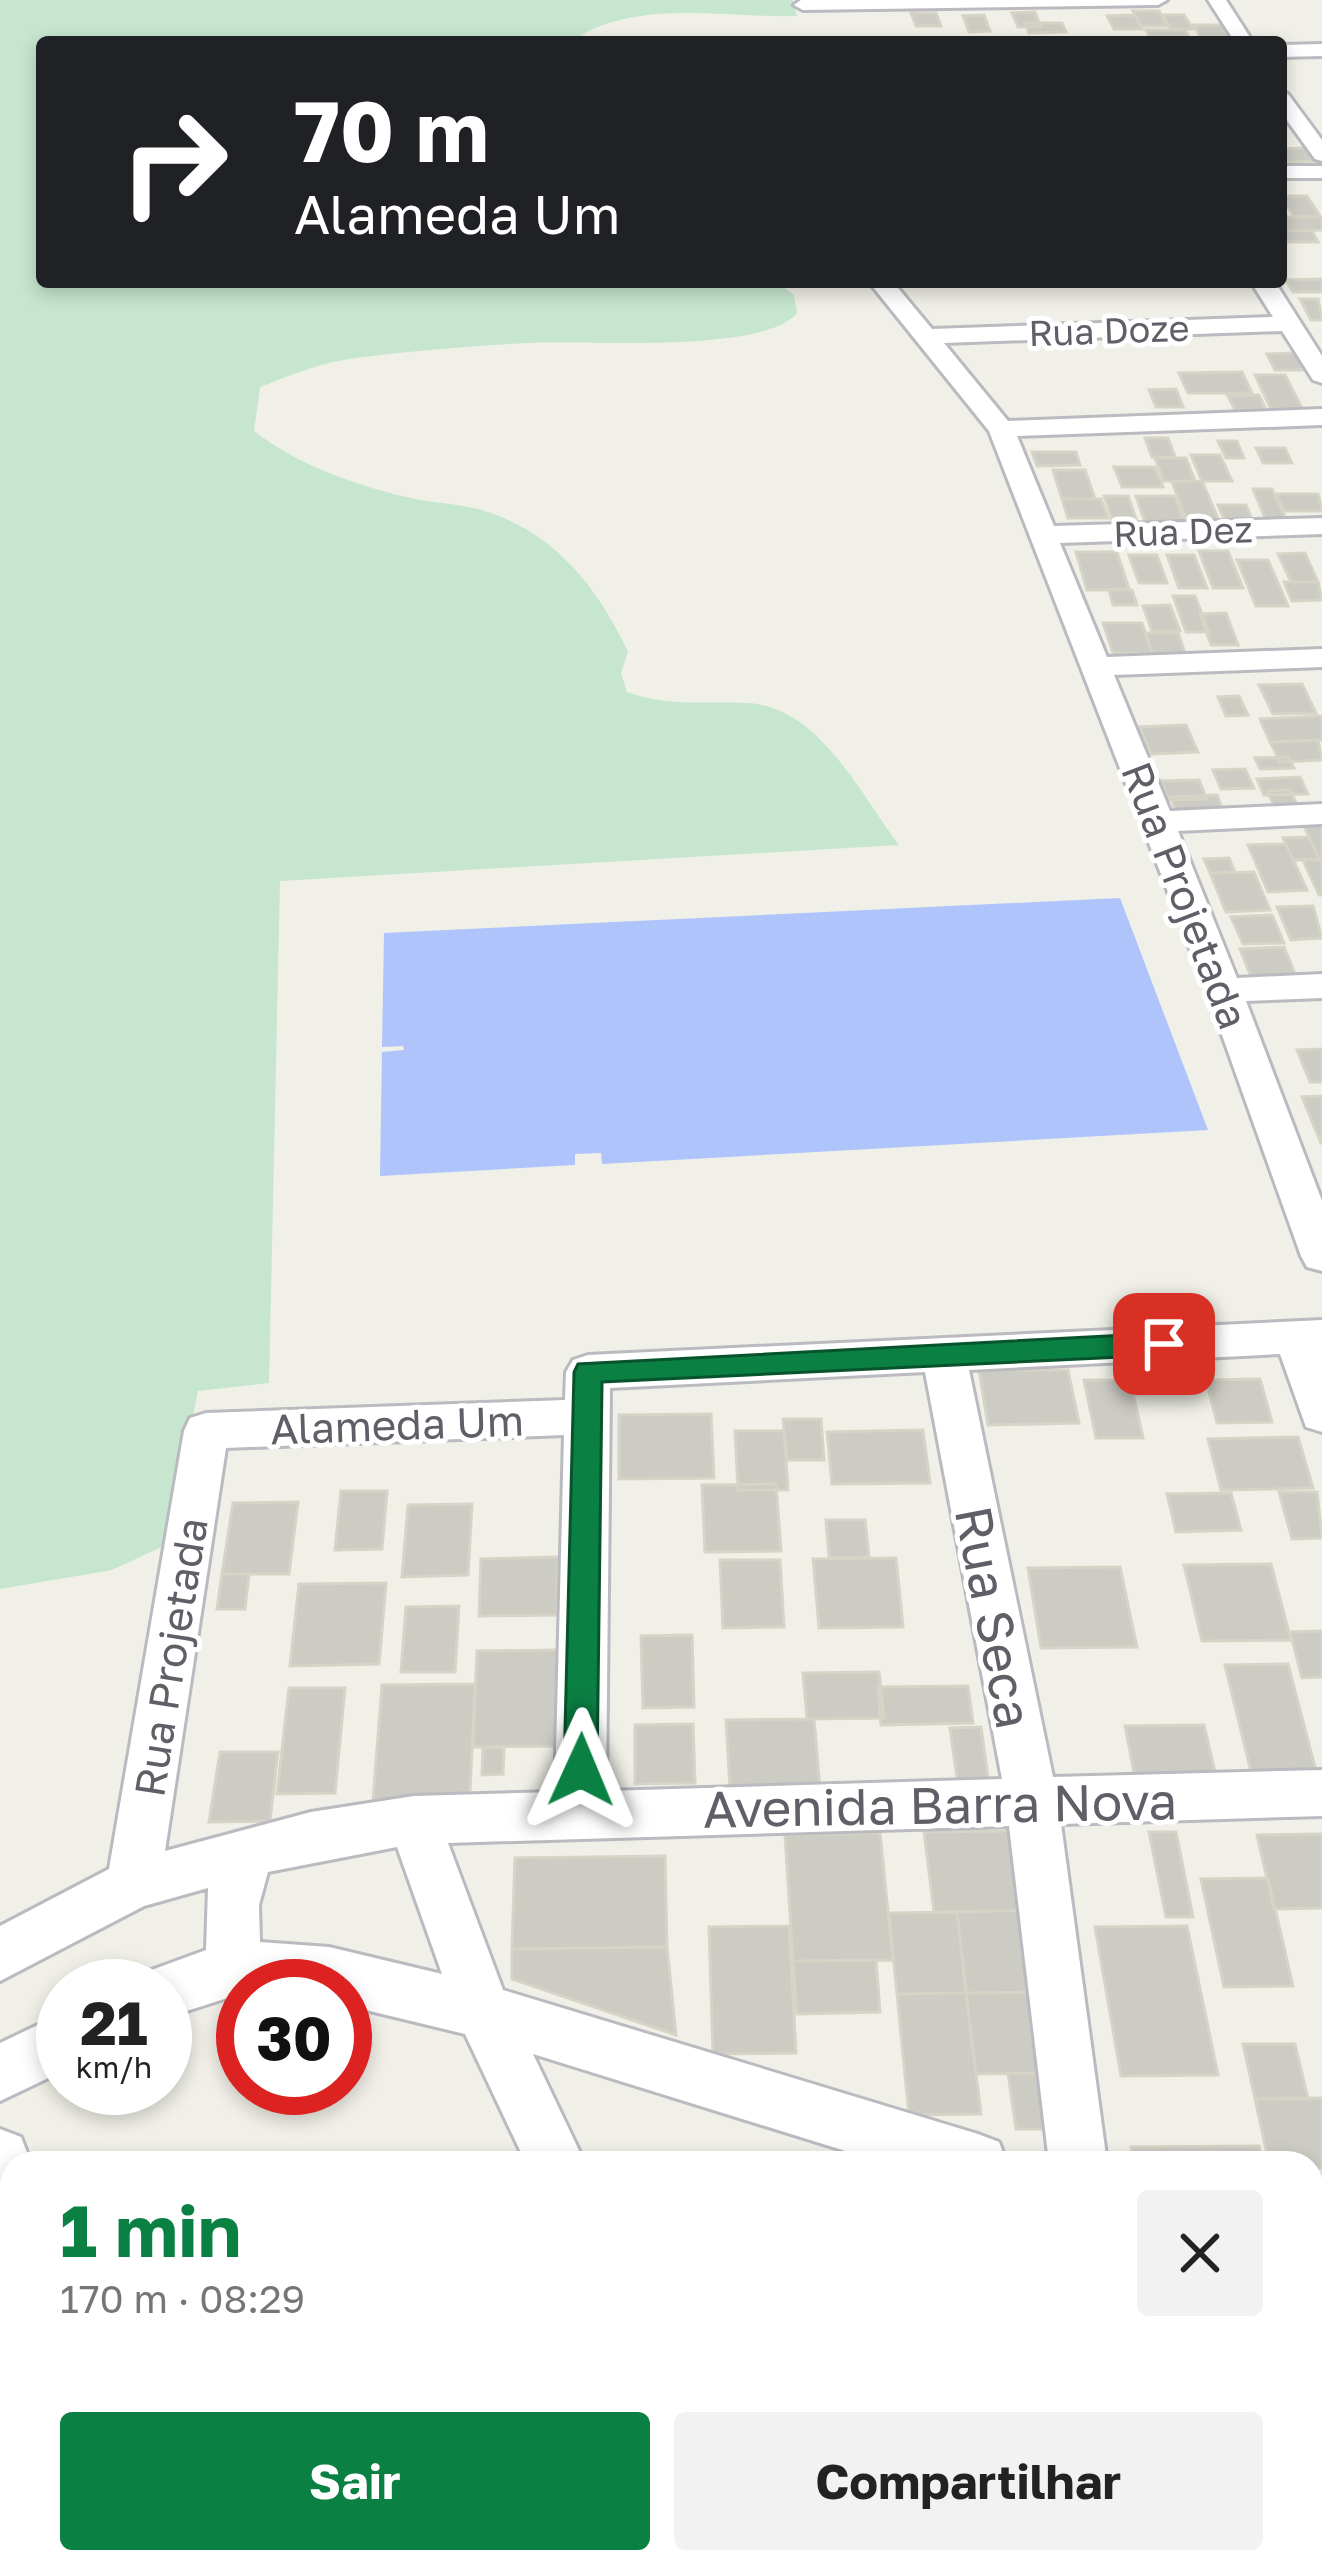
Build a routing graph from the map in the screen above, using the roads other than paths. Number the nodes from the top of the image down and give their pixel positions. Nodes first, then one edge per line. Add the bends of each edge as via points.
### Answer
1 (1158, 0) edge
2 (1217, 0) edge
3 (804, 10) edge
4 (1240, 36) edge
5 (1322, 50) edge
6 (1287, 51) edge
7 (1287, 103) edge
8 (1322, 105) edge
9 (1287, 110) edge
10 (1322, 155) edge
11 (1287, 172) edge
12 (1322, 172) edge
13 (885, 288) edge
14 (1267, 288) edge
15 (1290, 324) junction
16 (928, 336) junction
17 (1322, 375) edge
18 (1322, 417) edge
19 (1001, 429) junction
20 (1322, 526) edge
21 (1044, 535) junction
22 (1096, 666) junction
23 (1318, 666) edge
24 (1322, 814) edge
25 (1156, 822) junction
26 (1322, 986) edge
27 (1225, 990) junction
28 (1305, 1166) edge
29 (1322, 1256) edge
30 (1309, 1336) edge
31 (944, 1357) junction
32 (588, 1394) junction
33 (1322, 1415) edge
34 (206, 1431) joint
35 (1322, 1793) edge
36 (1032, 1803) junction
37 (580, 1815) junction
38 (414, 1820) junction
39 (253, 1849) junction
40 (133, 1883) junction
41 (0, 1955) edge
42 (235, 1959) edge
43 (372, 1984) edge
44 (483, 2011) junction
45 (36, 2055) edge
46 (0, 2073) edge
47 (550, 2151) edge
48 (939, 2151) edge
49 (1076, 2151) edge

1 - 3 street
2 - 4 street
5 - 6 street
7 - 8 street
9 - 10 street
11 - 12 street
13 - 16 street, Rua Projetada
14 - 15 street
15 - 16 street, Rua Doze
15 - 17 street
16 - 19 street, Rua Projetada
18 - 19 street
19 - 21 street, Rua Projetada
20 - 21 street, Rua Dez
21 - 22 street, Rua Projetada
22 - 23 street
22 - 25 street, Rua Projetada
24 - 25 street
25 - 27 street, Rua Projetada
26 - 27 street
27 - 28 street, Rua Projetada
28 - 29 street, Rua Projetada
30 - 31 street, Alameda Um
30 - 33 street
31 - 32 street, Alameda Um
31 - 36 street, Rua Seca
32 - 34 street, Alameda Um
32 - 37 street
34 - 40 street, Rua Projetada
35 - 36 street, Avenida Barra Nova
36 - 37 street, Avenida Barra Nova
36 - 49 street, Rua Seca
37 - 38 street, Avenida Barra Nova
38 - 39 street, Avenida Barra Nova
38 - 44 street
39 - 40 street, Avenida Barra Nova
39 - 42 street via 231,1896
40 - 41 street, Avenida Barra Nova
43 - 44 street
44 - 47 street
44 - 48 street
45 - 46 street

